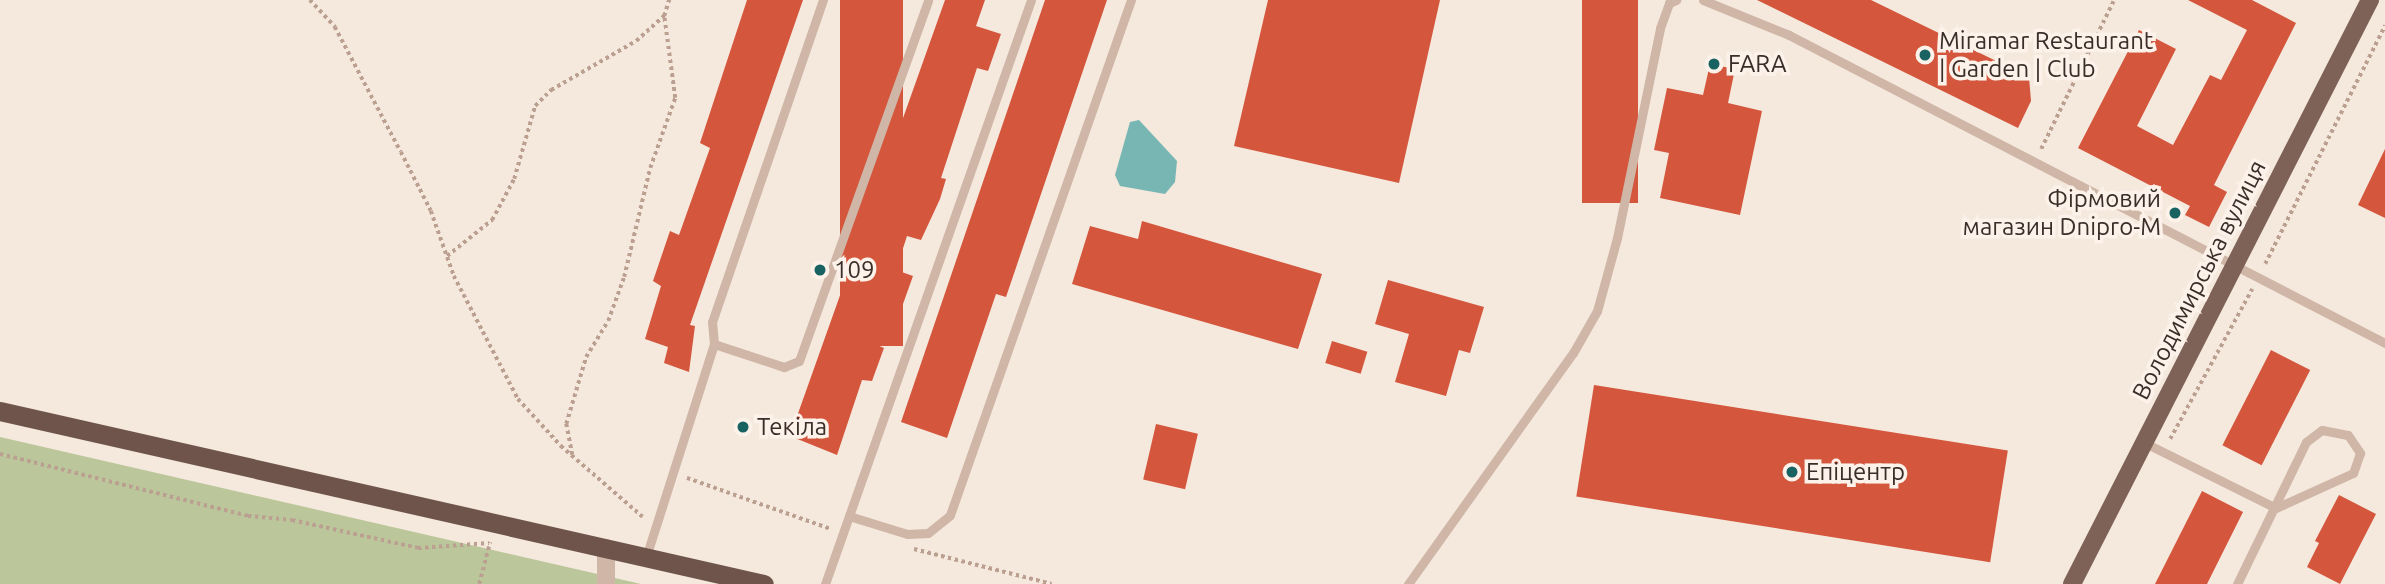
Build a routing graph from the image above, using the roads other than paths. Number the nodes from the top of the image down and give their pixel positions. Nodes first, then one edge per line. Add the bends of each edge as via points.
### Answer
1 (823, 0) edge
2 (928, 0) edge
3 (1031, 0) edge
4 (1131, 0) edge
5 (1676, 0) edge
6 (1703, 0) edge
7 (2370, 0) edge
8 (2236, 262) junction
9 (2385, 343) edge
10 (714, 344) junction
11 (0, 411) edge
12 (2143, 442) junction
13 (2276, 508) junction
14 (849, 516) junction
15 (606, 548) junction
16 (646, 558) junction
17 (606, 584) edge
18 (764, 584) edge
19 (825, 584) edge
20 (1408, 584) edge
21 (2072, 584) edge
22 (2237, 584) edge

1 - 10 lane via 712,322
2 - 10 lane via 799,361 784,367
3 - 14 lane
4 - 14 lane via 950,515 928,533 907,534
5 - 20 lane via 1669,2 1660,27 1617,238 1597,311 1573,353
6 - 8 lane via 1789,35
7 - 8 main road, Володимирська вулиця
8 - 9 lane via 2258,279
8 - 12 main road, Володимирська вулиця
10 - 16 lane
11 - 15 highway
12 - 13 lane
12 - 21 main road, Володимирська вулиця
13 - 13 lane via 2306,442 2322,430 2348,435 2360,453 2353,473
13 - 22 lane
14 - 19 lane
15 - 16 highway
15 - 17 street
16 - 18 highway

